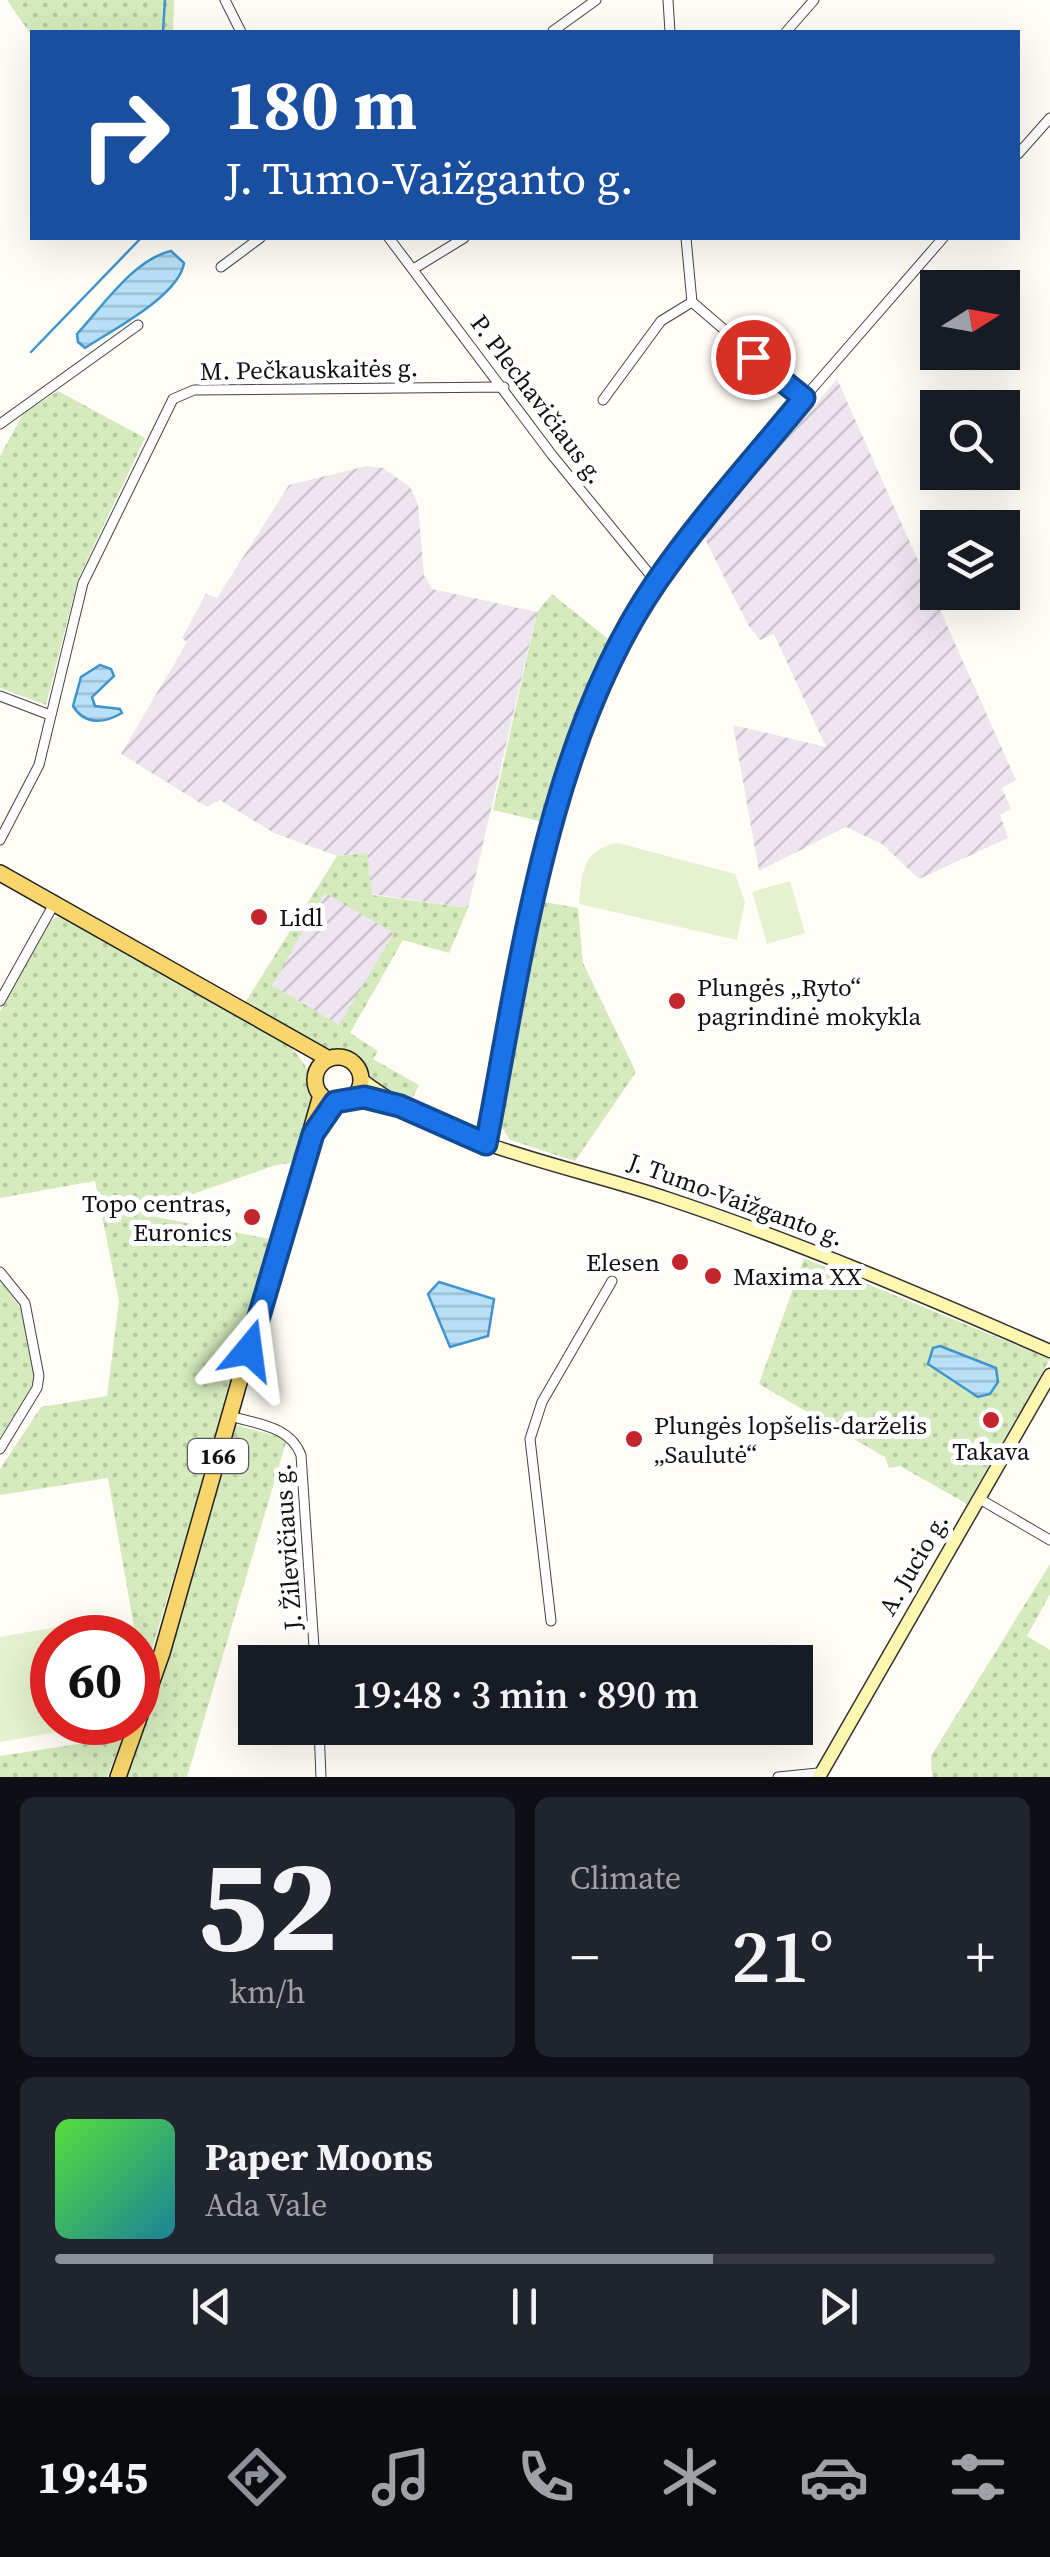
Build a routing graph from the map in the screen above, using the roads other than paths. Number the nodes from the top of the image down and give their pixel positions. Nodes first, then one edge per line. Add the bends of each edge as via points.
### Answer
1 (225, 0) edge
2 (596, 0) edge
3 (668, 0) edge
4 (814, 0) edge
5 (241, 30) edge
6 (553, 30) edge
7 (670, 30) edge
8 (788, 30) edge
9 (1050, 118) edge
10 (1020, 152) edge
11 (257, 240) edge
12 (391, 240) edge
13 (461, 240) edge
14 (686, 240) edge
15 (941, 240) edge
16 (221, 267) dead end
17 (415, 268) junction
18 (692, 302) junction
19 (138, 325) dead end
20 (504, 387) junction
21 (804, 398) junction
22 (603, 400) dead end
23 (0, 424) edge
24 (656, 582) junction
25 (0, 696) edge
26 (50, 715) junction
27 (0, 840) edge
28 (0, 872) edge
29 (54, 904) junction
30 (0, 1001) edge
31 (323, 1066) junction
32 (361, 1079) junction
33 (354, 1097) junction
34 (328, 1099) junction
35 (400, 1106) junction
36 (486, 1144) junction
37 (0, 1272) edge
38 (612, 1281) dead end
39 (1050, 1351) edge
40 (1050, 1375) edge
41 (230, 1416) junction
42 (0, 1449) edge
43 (978, 1498) junction
44 (1050, 1540) edge
45 (551, 1621) dead end
46 (314, 1645) edge
47 (320, 1745) edge
48 (818, 1775) edge
49 (118, 1777) edge
50 (322, 1777) edge
51 (778, 1777) edge

1 - 5 street
2 - 6 street
3 - 7 street
4 - 8 street
9 - 10 street
11 - 16 street
12 - 17 street, P. Plechavičiaus g.
13 - 17 street
14 - 18 street
15 - 21 street
17 - 20 street, P. Plechavičiaus g.
18 - 21 street
18 - 22 street via 661,321
19 - 23 street
20 - 24 street, P. Plechavičiaus g.
20 - 26 street, M. Pečkauskaitės g. via 182,392 132,477 83,583
21 - 24 street
24 - 36 street via 604,678 546,837
25 - 26 street
26 - 27 street, M. Pečkauskaitės g. via 35,776
28 - 29 main road
29 - 30 street
29 - 31 main road
31 - 32 main road via 349,1060
31 - 34 main road
32 - 33 main road
32 - 35 main road, J. Tumo-Vaižganto g.
33 - 34 main road
33 - 35 main road, J. Tumo-Vaižganto g.
34 - 41 main road, 166
35 - 36 main road, J. Tumo-Vaižganto g.
36 - 39 main road, J. Tumo-Vaižganto g. via 668,1198
37 - 42 street via 25,1303 40,1376
38 - 45 street via 542,1402 530,1439
40 - 43 main road, A. Jucio g.
41 - 46 street, J. Žilevičiaus g. via 285,1432 301,1454
41 - 49 main road, 166 via 162,1653
43 - 44 street
43 - 48 main road, A. Jucio g.
47 - 50 street
48 - 51 street

